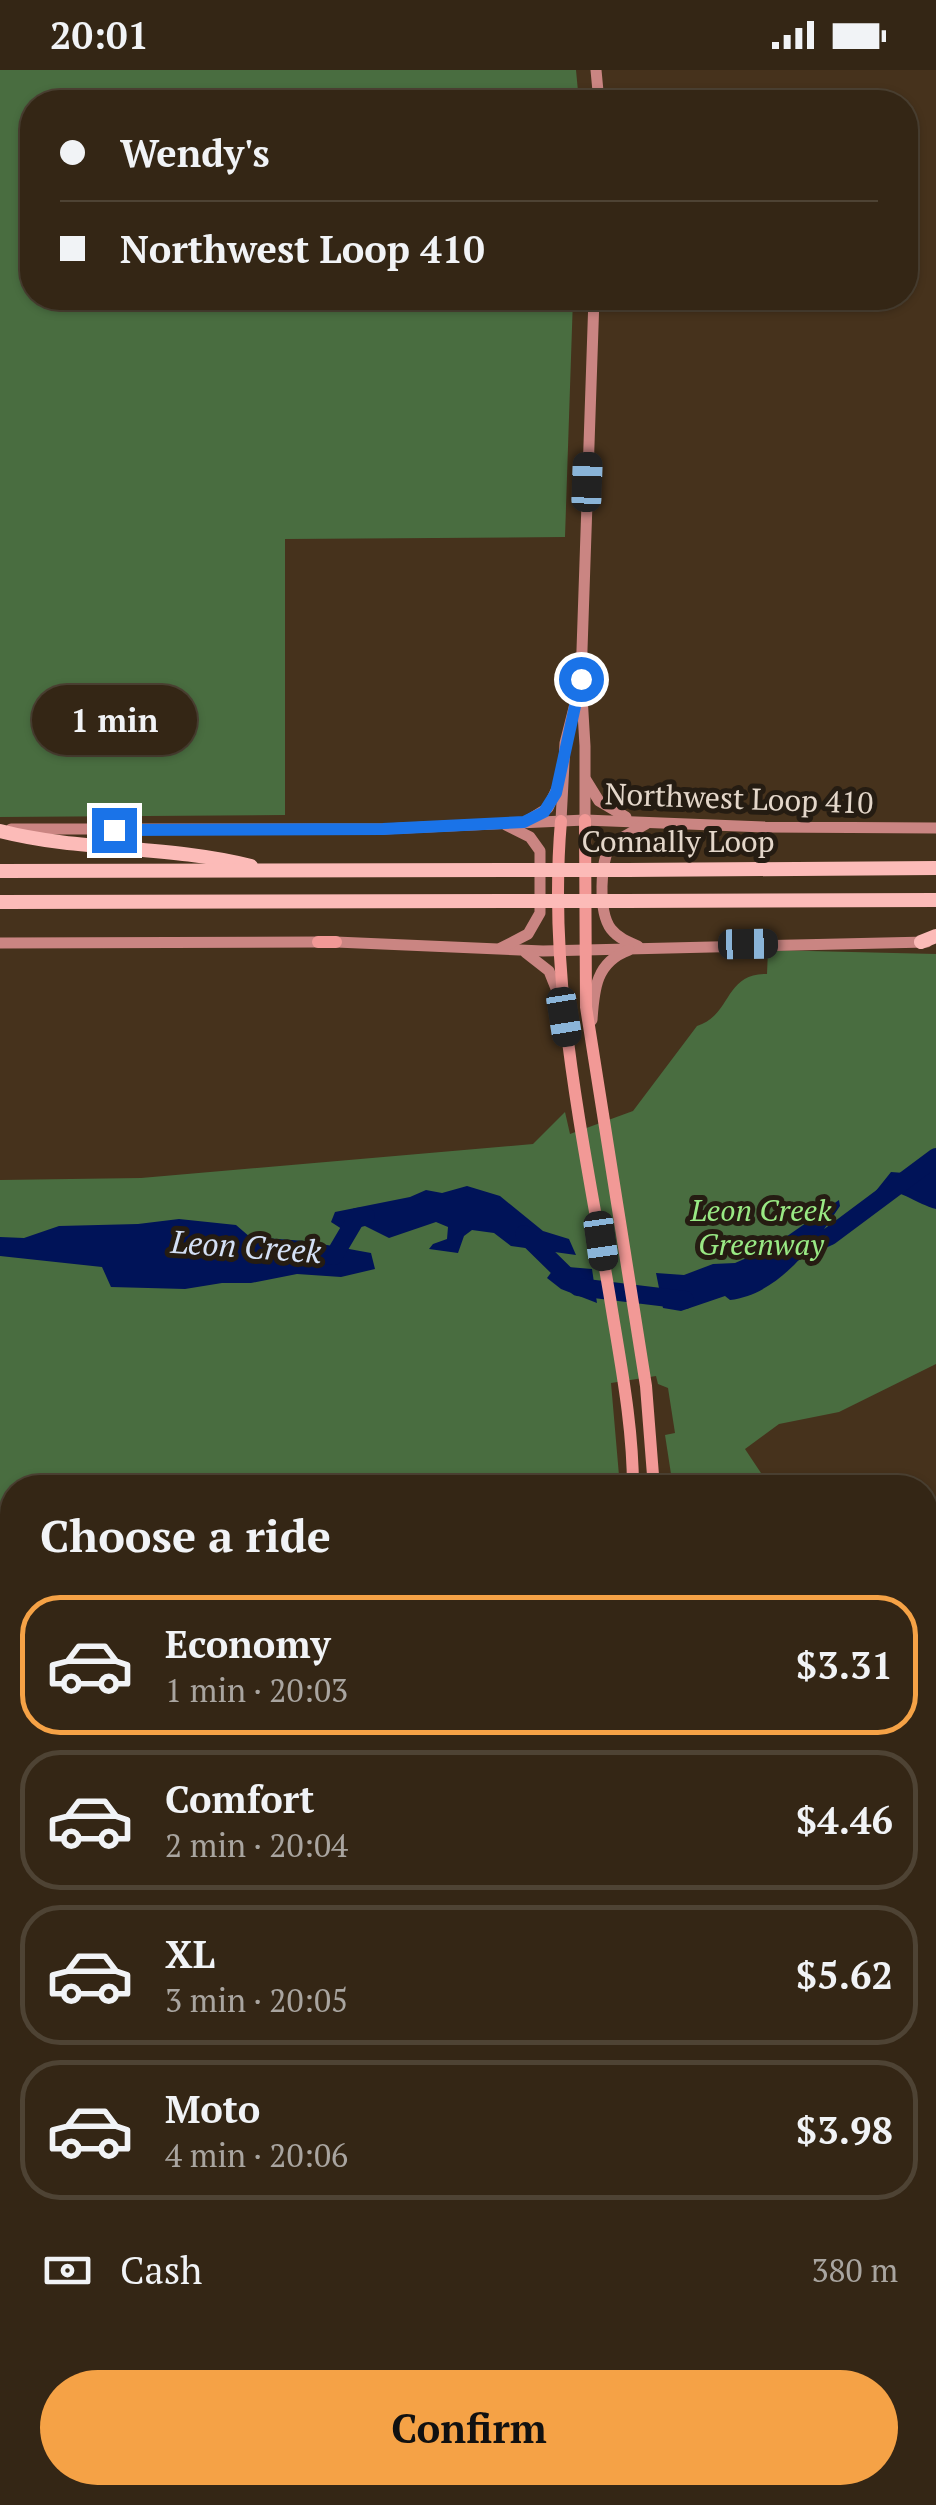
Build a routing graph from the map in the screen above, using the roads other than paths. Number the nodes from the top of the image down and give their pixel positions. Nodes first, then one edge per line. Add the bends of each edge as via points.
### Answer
1 (594, 310) edge
2 (581, 679) junction
3 (563, 766) junction
4 (585, 775) junction
5 (585, 820) junction
6 (561, 821) junction
7 (650, 822) junction
8 (519, 823) junction
9 (504, 824) junction
10 (936, 828) edge
11 (0, 830) edge
12 (936, 868) edge
13 (0, 871) edge
14 (272, 871) junction
15 (936, 900) edge
16 (0, 902) edge
17 (931, 940) edge
18 (318, 942) joint
19 (336, 942) joint
20 (0, 944) edge
21 (644, 948) junction
22 (497, 949) junction
23 (559, 950) junction
24 (585, 950) junction
25 (523, 951) junction
26 (563, 1007) junction
27 (590, 1040) junction
28 (654, 1462) junction
29 (631, 1475) edge
30 (654, 1475) edge
31 (659, 1475) edge

1 - 2 main road
2 - 3 main road
2 - 4 main road
3 - 6 main road
3 - 8 main road via 550,805
4 - 5 main road
4 - 7 main road via 607,808
5 - 6 main road, Northwest Loop 410
5 - 7 main road, Northwest Loop 410
5 - 24 main road
6 - 8 main road, Northwest Loop 410
6 - 23 main road
7 - 10 main road, Northwest Loop 410
7 - 21 main road via 611,844 602,868 608,923
8 - 9 main road, Northwest Loop 410
9 - 11 main road, Northwest Loop 410
9 - 22 main road via 540,850 540,913 528,934
11 - 14 highway via 46,841 223,858
12 - 14 highway, Connally Loop, bridge
13 - 14 highway, Connally Loop
15 - 16 highway, Connally Loop, bridge
17 - 21 main road
18 - 19 main road
18 - 20 main road
19 - 22 main road
21 - 24 main road
21 - 27 main road via 615,956 599,974
22 - 25 main road
23 - 24 main road
23 - 25 main road
23 - 26 main road
24 - 27 main road
25 - 26 main road via 549,971
26 - 29 main road via 624,1390
27 - 28 main road
28 - 30 main road
28 - 31 main road

